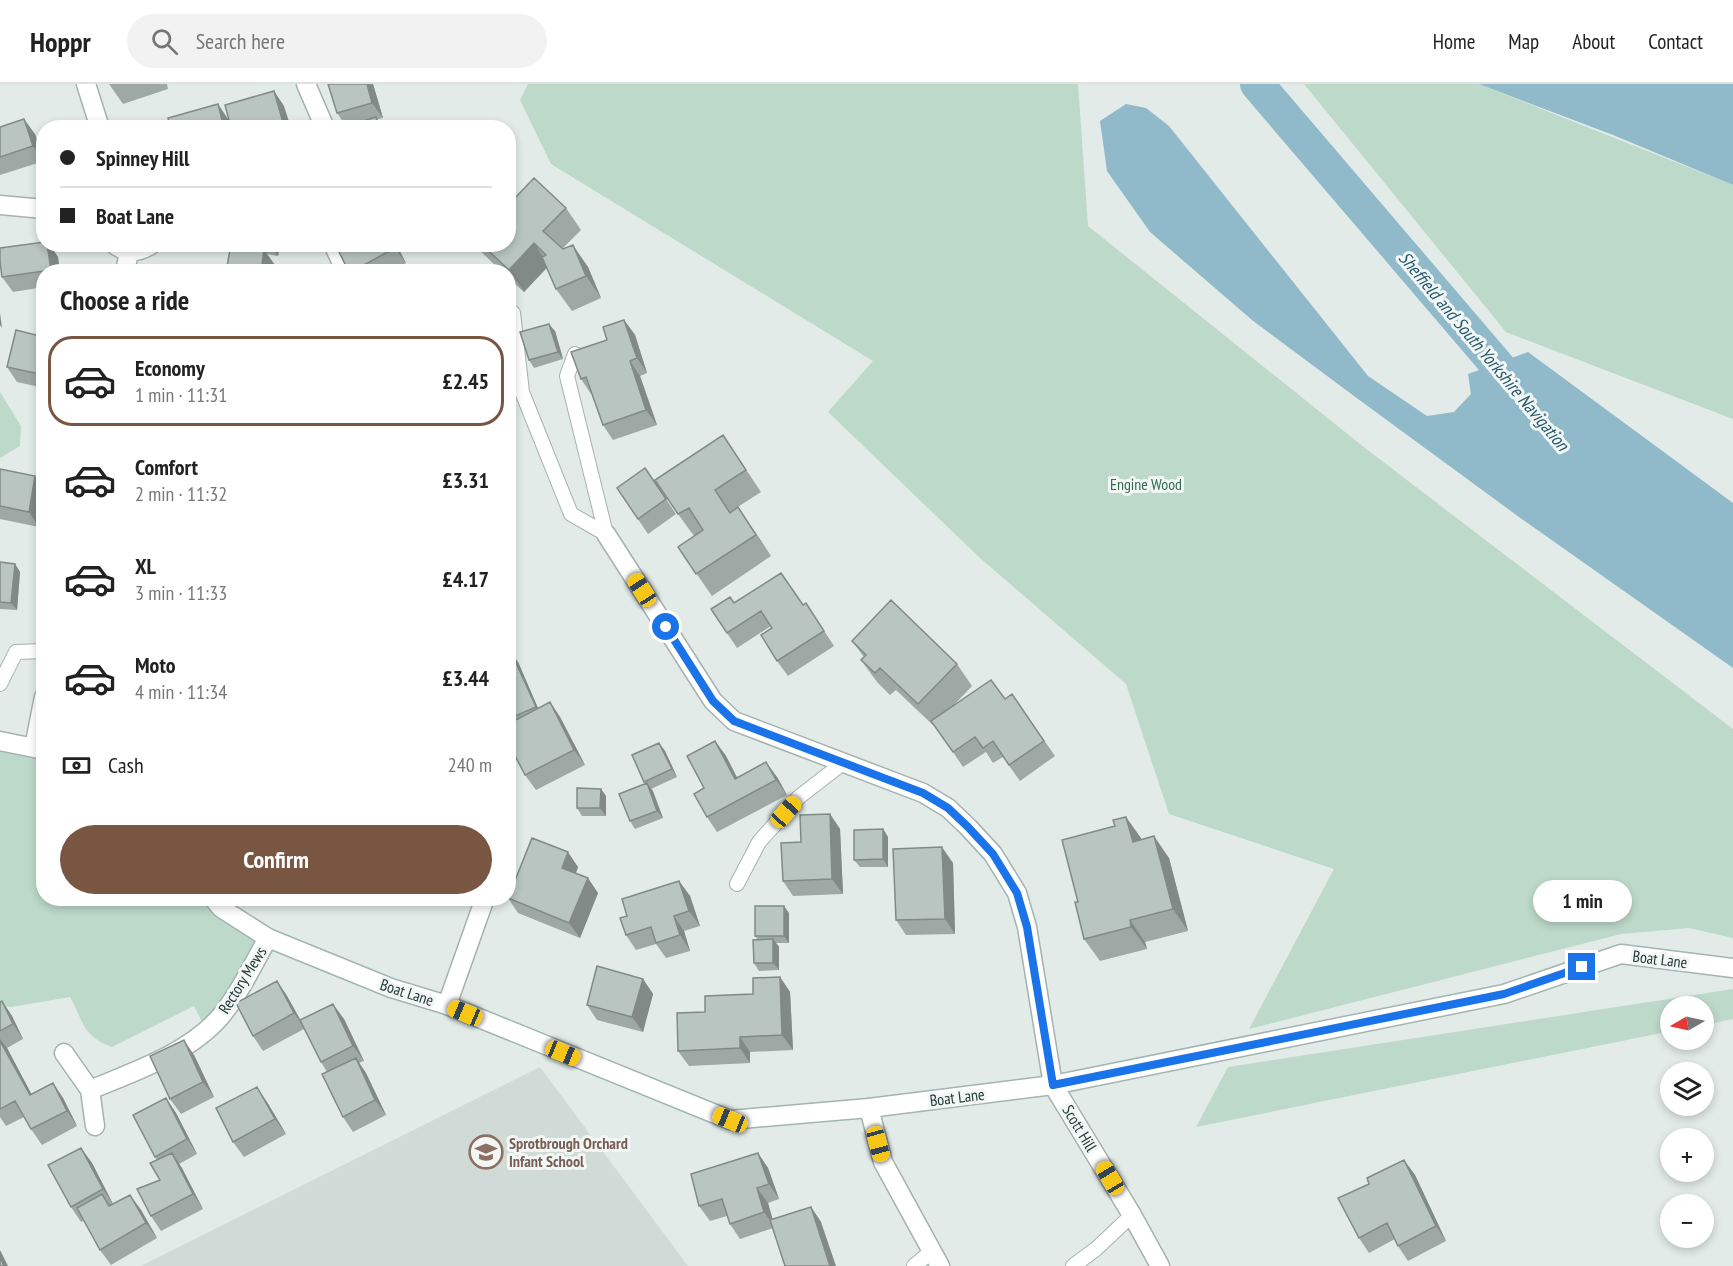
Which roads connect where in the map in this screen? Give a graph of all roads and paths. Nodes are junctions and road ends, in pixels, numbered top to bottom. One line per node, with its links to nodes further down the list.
1 (86, 84): 3 (street)
2 (306, 84): 4 (street)
3 (97, 120)
4 (322, 120)
5 (0, 205): 6 (street)
6 (36, 208)
7 (516, 339): 9 (lane)
8 (574, 354): 9 (lane)
9 (606, 534): 14 (street)
10 (36, 651): 11 (lane)
11 (0, 684)
12 (0, 741): 13 (street)
13 (36, 747)
14 (843, 763): 15 (lane); 22 (street)
15 (737, 884)
16 (219, 906): 18 (street, Boat Lane)
17 (482, 906): 20 (street)
18 (268, 938): 20 (street, Boat Lane); 23 (street, Rectory Mews)
19 (1733, 968): 22 (street, Boat Lane)
20 (447, 1005): 24 (street, Boat Lane)
21 (64, 1053): 23 (street)
22 (1053, 1085): 24 (street, Boat Lane); 26 (street, Scott Hill)
23 (90, 1090): 25 (street)
24 (869, 1108): 27 (street)
25 (95, 1126)
26 (1132, 1215): 29 (lane); 30 (street, Scott Hill)
27 (937, 1260): 28 (lane)
28 (914, 1266)
29 (1073, 1266)
30 (1160, 1266)

